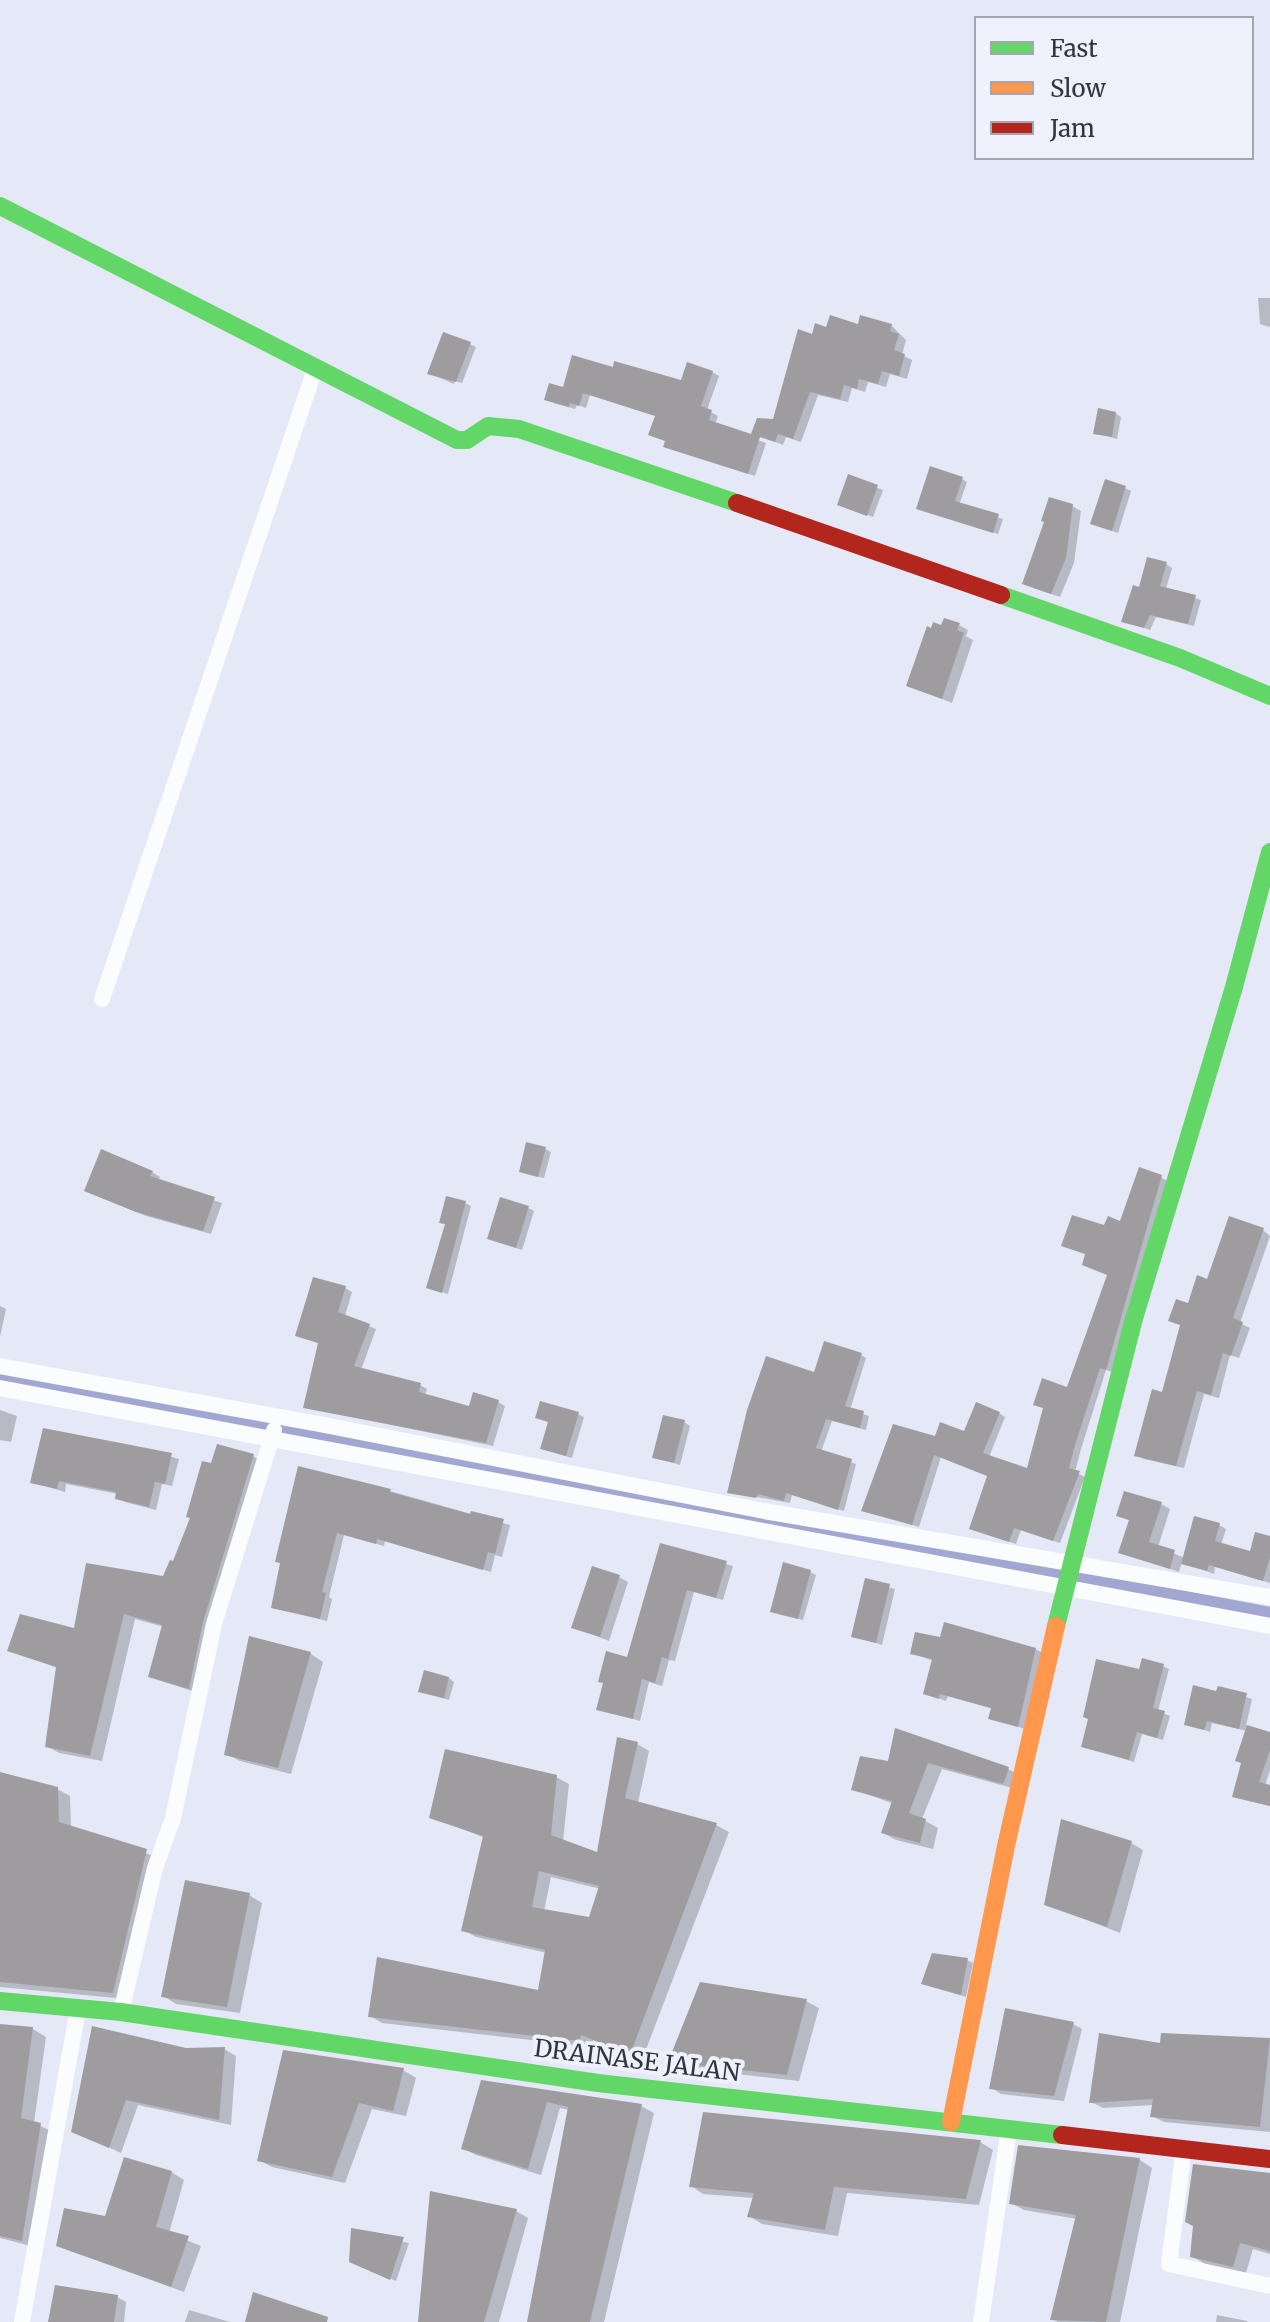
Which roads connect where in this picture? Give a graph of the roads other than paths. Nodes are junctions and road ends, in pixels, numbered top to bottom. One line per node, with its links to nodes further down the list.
1 (0, 206): 2 (street)
2 (315, 369): 3 (street); 5 (street)
3 (1270, 696)
4 (1270, 852): 9 (street)
5 (102, 999)
6 (0, 1366): 8 (street)
7 (0, 1388): 8 (street)
8 (274, 1427): 9 (street); 10 (street); 15 (street)
9 (1073, 1562): 10 (street); 11 (street)
10 (1067, 1587): 12 (street); 16 (street)
11 (1270, 1597)
12 (1270, 1626)
13 (0, 2001): 14 (street, DRAINASE JALAN)
14 (78, 2009): 15 (street, DRAINASE JALAN); 21 (street)
15 (121, 2012): 16 (street, DRAINASE JALAN)
16 (951, 2122): 17 (street, DRAINASE JALAN)
17 (1009, 2129): 18 (street, DRAINASE JALAN); 22 (street)
18 (1184, 2148): 19 (street, DRAINASE JALAN); 20 (street)
19 (1270, 2159)
20 (1270, 2286)
21 (22, 2322)
22 (981, 2322)

